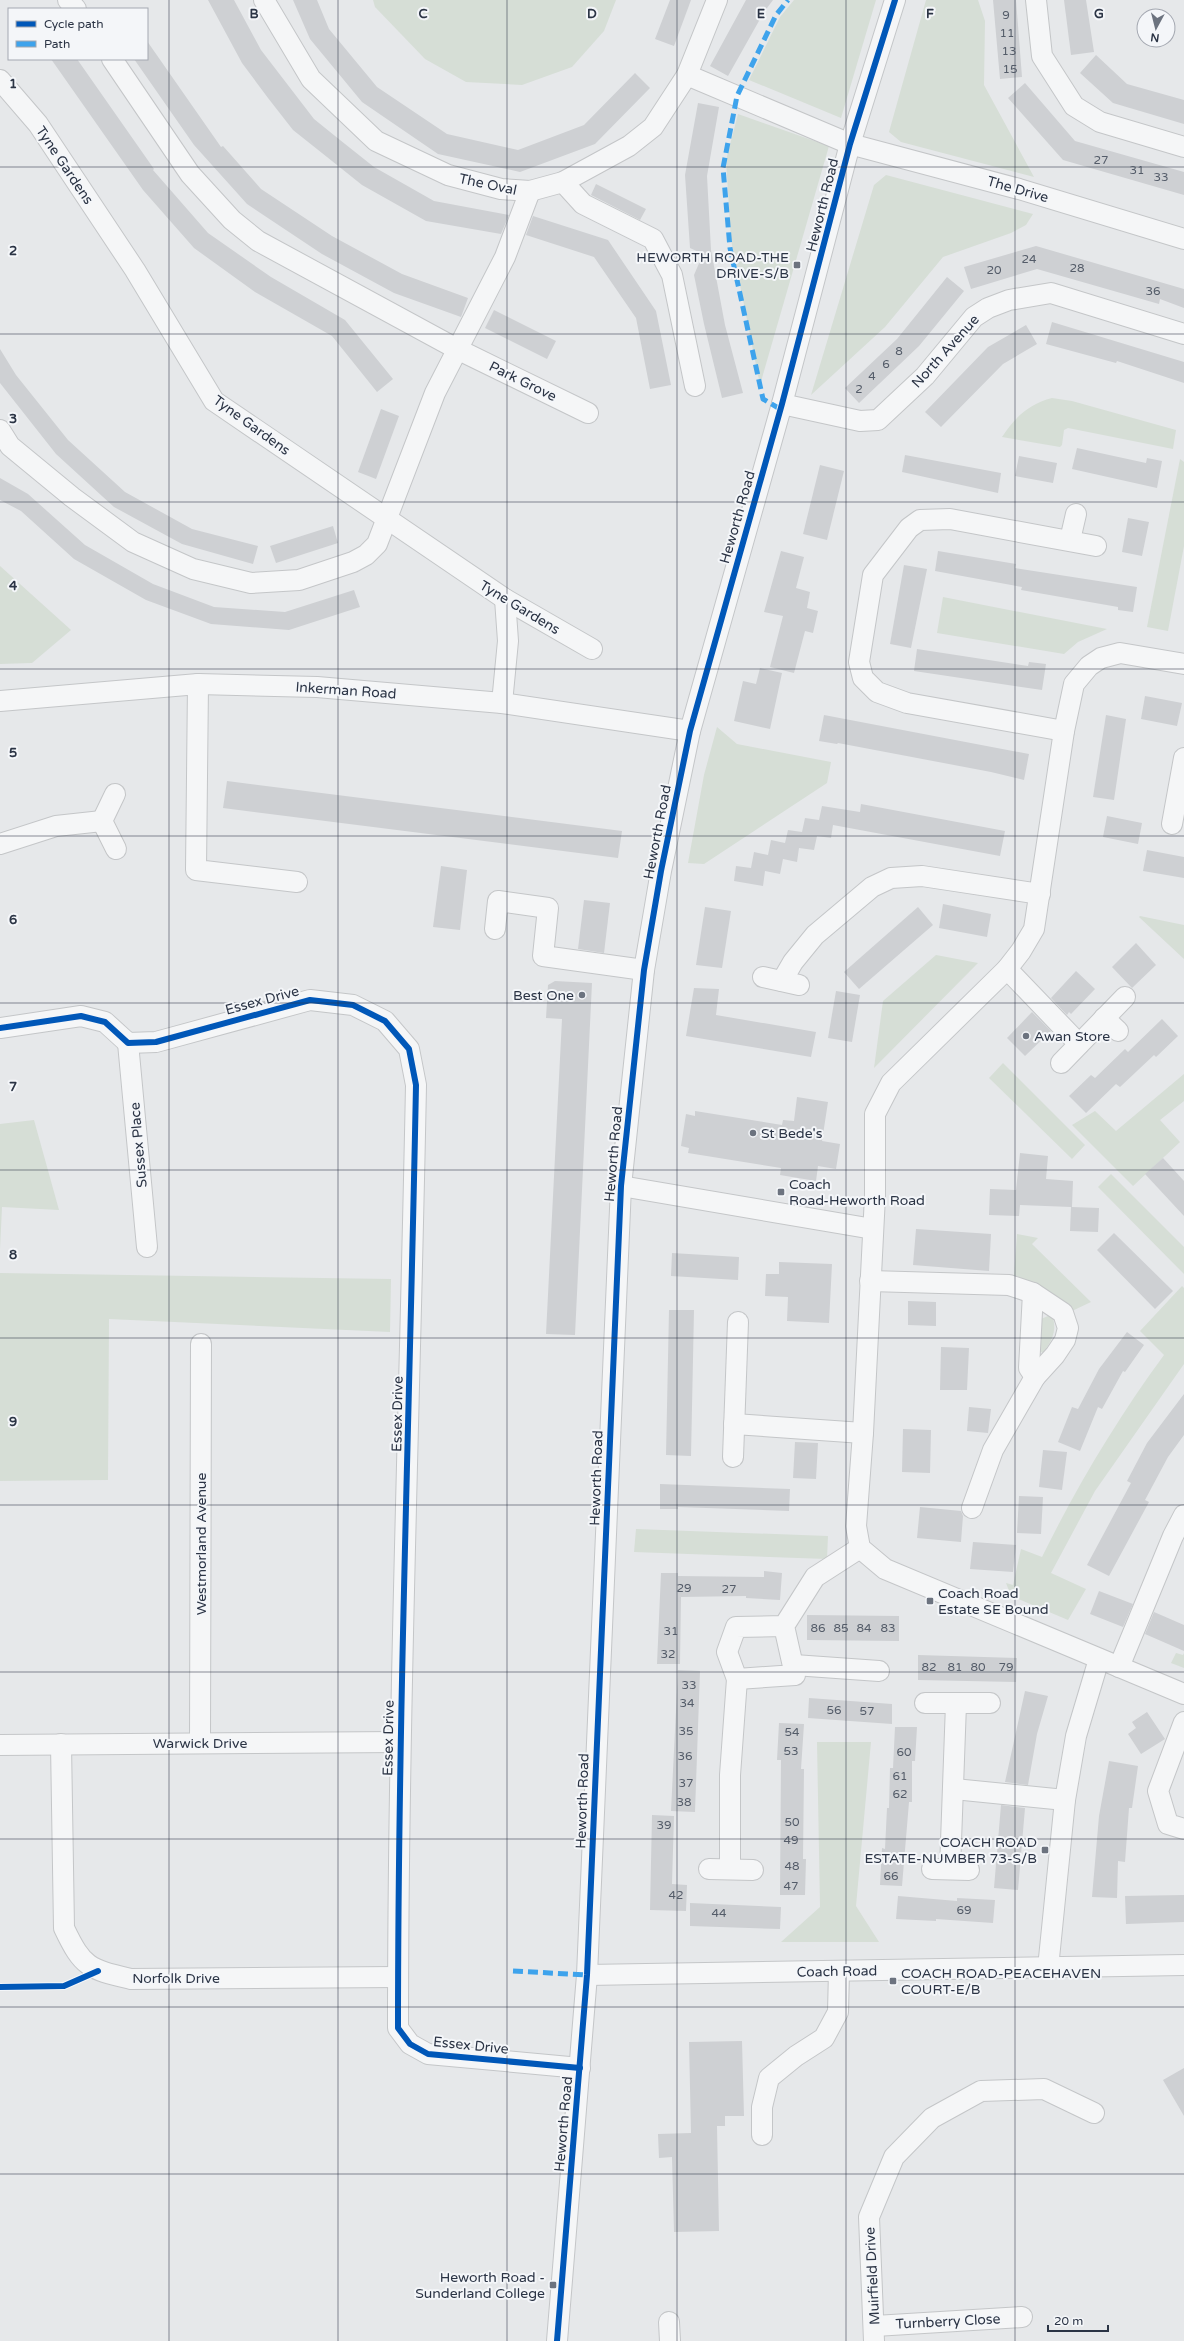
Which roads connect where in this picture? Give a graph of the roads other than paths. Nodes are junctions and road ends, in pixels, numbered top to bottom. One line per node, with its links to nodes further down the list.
1 (68, 0): 6 (street)
2 (264, 0): 13 (street, The Oval)
3 (717, 0): 8 (street, The Oval)
4 (895, 0): 10 (street, Heworth Road)
5 (1036, 0): 11 (street)
6 (75, 8)
7 (113, 60): 16 (street, Park Grove)
8 (687, 75): 10 (street, The Drive); 12 (street, The Oval)
9 (0, 80): 22 (street, Tyne Gardens)
10 (850, 144): 14 (street, The Drive); 18 (street, Heworth Road)
11 (1184, 147)
12 (562, 182): 13 (street, The Oval); 17 (street)
13 (530, 191): 16 (street)
14 (1184, 239)
15 (1184, 334): 18 (street, North Avenue)
16 (457, 349): 19 (street, Park Grove); 22 (street)
17 (696, 386)
18 (782, 404): 31 (street, Heworth Road)
19 (588, 413)
20 (3, 440): 22 (street)
21 (1076, 514): 23 (street)
22 (387, 520): 25 (street, Tyne Gardens)
23 (1070, 540): 24 (street); 32 (street)
24 (1096, 546)
25 (505, 600): 26 (street, Tyne Gardens); 30 (street)
26 (592, 649)
27 (1184, 664): 32 (street)
28 (198, 684): 29 (street, Inkerman Road); 30 (street, Inkerman Road); 40 (street)
29 (0, 701)
30 (502, 703): 31 (street, Inkerman Road)
31 (690, 731): 44 (street, Heworth Road)
32 (1064, 731): 41 (street)
33 (1184, 758): 35 (street)
34 (115, 794): 36 (street)
35 (1180, 800): 37 (street)
36 (102, 821): 38 (street); 39 (street)
37 (1172, 824)
38 (0, 844)
39 (116, 849)
40 (297, 882)
41 (1040, 894): 43 (street); 45 (street)
42 (495, 929): 44 (street)
43 (1007, 969): 49 (street); 52 (street)
44 (644, 970): 51 (street, Heworth Road)
45 (763, 977)
46 (1125, 997): 49 (street)
47 (0, 1028): 48 (street)
48 (128, 1043): 53 (street, Sussex Place); 76 (street, Essex Drive)
49 (1079, 1044): 50 (street)
50 (1061, 1062)
51 (621, 1186): 52 (street); 90 (street, Heworth Road)
52 (873, 1230): 54 (street)
53 (147, 1246)
54 (870, 1281): 55 (street); 60 (street)
55 (1033, 1293): 58 (street); 58 (street)
56 (738, 1322): 59 (street)
57 (201, 1344): 77 (street, Westmorland Avenue)
58 (1035, 1377): 62 (street)
59 (734, 1424): 60 (street); 61 (street)
60 (863, 1433): 64 (street)
61 (732, 1457)
62 (972, 1508)
63 (1184, 1515): 68 (street)
64 (860, 1548): 65 (street); 66 (street)
65 (784, 1626): 67 (street); 70 (street)
66 (1099, 1659): 68 (street); 81 (street)
67 (794, 1665): 69 (street); 70 (street)
68 (1119, 1667): 71 (street)
69 (879, 1671)
70 (737, 1679): 84 (street)
71 (1184, 1694)
72 (926, 1703): 74 (street)
73 (990, 1703): 74 (street)
74 (956, 1704): 80 (street)
75 (1184, 1722): 82 (street)
76 (400, 1742): 77 (street, Warwick Drive); 91 (street, Essex Drive)
77 (200, 1743): 78 (street, Warwick Drive)
78 (61, 1744): 79 (street, Warwick Drive); 91 (street, Norfolk Drive)
79 (0, 1745)
80 (954, 1789): 81 (street); 86 (street)
81 (1065, 1800): 88 (street)
82 (1184, 1829)
83 (709, 1869): 84 (street)
84 (730, 1869): 85 (street)
85 (753, 1870)
86 (970, 1870)
87 (1184, 1965): 88 (street, Coach Road)
88 (1048, 1968): 89 (street, Coach Road)
89 (839, 1971): 90 (street, Coach Road); 94 (street)
90 (587, 1976): 92 (street, Heworth Road)
91 (398, 1977): 92 (street, Essex Drive)
92 (580, 2068): 97 (street, Heworth Road)
93 (1094, 2112): 96 (street, Muirfield Drive)
94 (762, 2135)
95 (1022, 2317): 96 (street, Turnberry Close)
96 (874, 2333)
97 (557, 2341)

